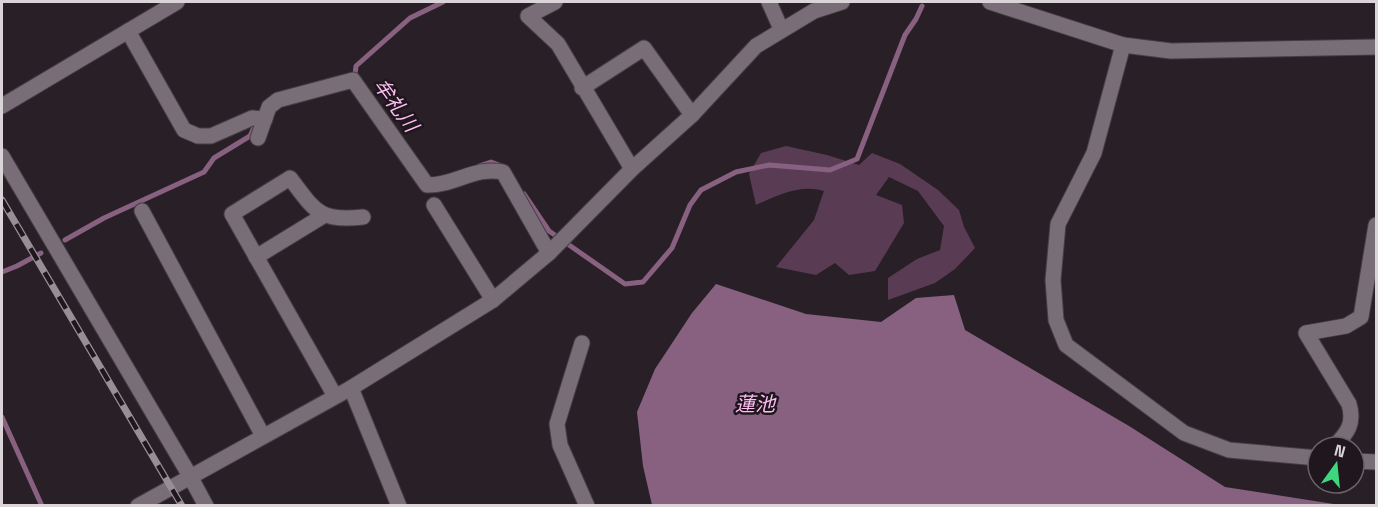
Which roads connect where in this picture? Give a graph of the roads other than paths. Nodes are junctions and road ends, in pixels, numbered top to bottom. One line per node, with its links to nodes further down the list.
1 (177, 2): 7 (street)
2 (555, 2): 10 (street)
3 (769, 2): 6 (street)
4 (842, 2): 6 (street)
5 (990, 2): 8 (street)
6 (781, 29): 12 (street)
7 (128, 31): 11 (street); 13 (street)
8 (1123, 45): 9 (street); 30 (street)
9 (1377, 47)
10 (582, 88): 12 (street); 16 (street)
11 (2, 106)
12 (692, 115): 16 (street)
13 (265, 119): 14 (street); 22 (street)
14 (258, 138)
15 (2, 156): 31 (street)
16 (632, 168): 22 (street)
17 (434, 205): 24 (street)
18 (142, 212): 29 (street)
19 (323, 216): 20 (street); 23 (street); 23 (street)
20 (363, 217)
21 (1377, 225): 28 (street)
22 (549, 253): 24 (street)
23 (256, 257): 27 (street)
24 (493, 300): 26 (street)
25 (582, 343): 35 (street)
26 (351, 388): 27 (street); 34 (street)
27 (335, 396): 29 (street)
28 (1345, 435)
29 (263, 436): 31 (street)
30 (1306, 457)
31 (190, 476): 32 (street); 33 (street)
32 (138, 506)
33 (206, 506)
34 (399, 506)
35 (587, 506)

